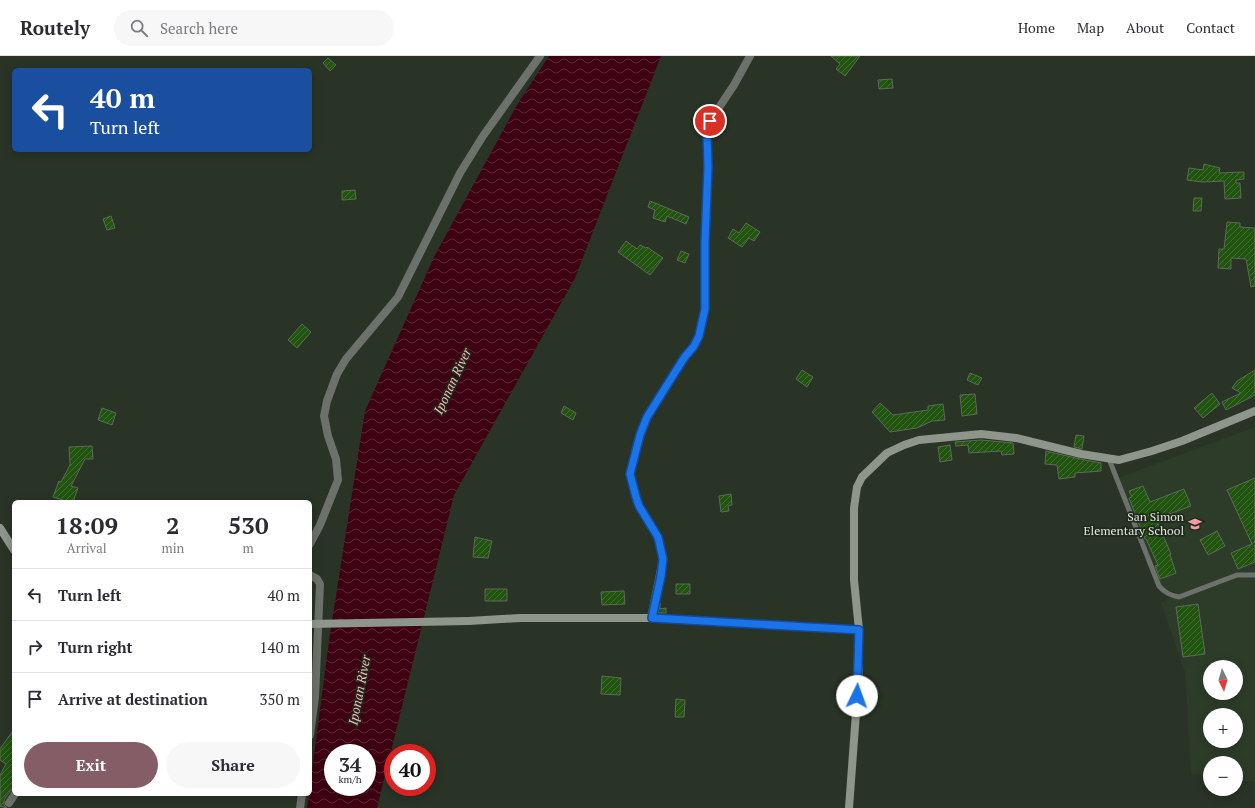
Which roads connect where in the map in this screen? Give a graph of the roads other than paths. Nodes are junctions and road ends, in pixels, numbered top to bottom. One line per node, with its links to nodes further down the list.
1 (540, 56): 6 (street)
2 (750, 56): 10 (street)
3 (1255, 411): 4 (street)
4 (1109, 459): 8 (lane); 12 (street)
5 (0, 528): 7 (street)
6 (312, 540)
7 (12, 547)
8 (1255, 575)
9 (312, 576): 13 (street)
10 (652, 618): 11 (street, bridge); 12 (street)
11 (312, 624)
12 (859, 630): 18 (street)
13 (312, 720)
14 (13, 796): 16 (street)
15 (302, 796): 17 (street)
16 (9, 803)
17 (300, 808)
18 (849, 808)

